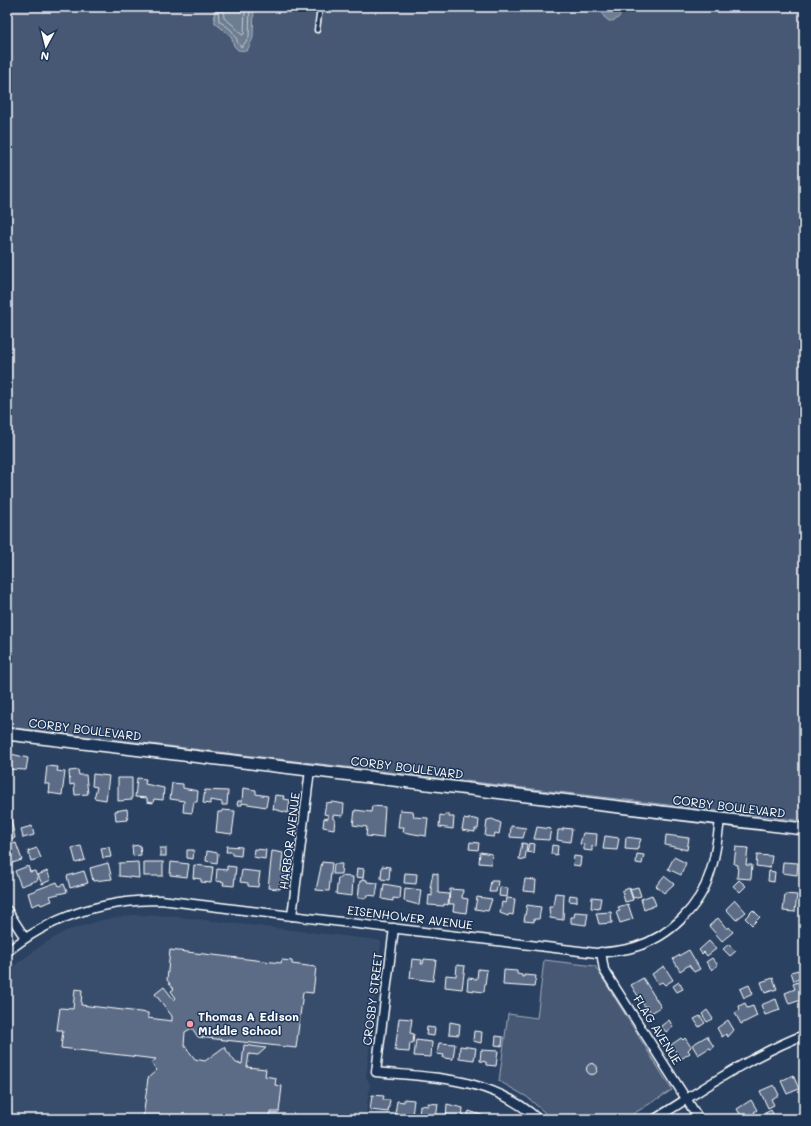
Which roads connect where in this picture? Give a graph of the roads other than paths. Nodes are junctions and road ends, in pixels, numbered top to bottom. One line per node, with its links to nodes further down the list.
1 (320, 7): 2 (lane)
2 (317, 30)
3 (7, 734): 4 (street, CORBY BOULEVARD)
4 (310, 770): 5 (street, CORBY BOULEVARD); 8 (street, HARBOR AVENUE)
5 (720, 819): 6 (street, CORBY BOULEVARD); 12 (street, EISENHOWER AVENUE)
6 (804, 829)
7 (7, 910): 10 (street)
8 (292, 916): 9 (street, EISENHOWER AVENUE); 10 (street, EISENHOWER AVENUE)
9 (394, 928): 12 (street, EISENHOWER AVENUE); 15 (street, CROSBY STREET)
10 (25, 938): 11 (street, EISENHOWER AVENUE)
11 (7, 952)
12 (601, 952): 14 (street, FLAG AVENUE)
13 (804, 1034): 14 (street)
14 (686, 1099): 16 (street); 17 (street, FLAG AVENUE)
15 (538, 1119)
16 (654, 1119)
17 (699, 1119)

